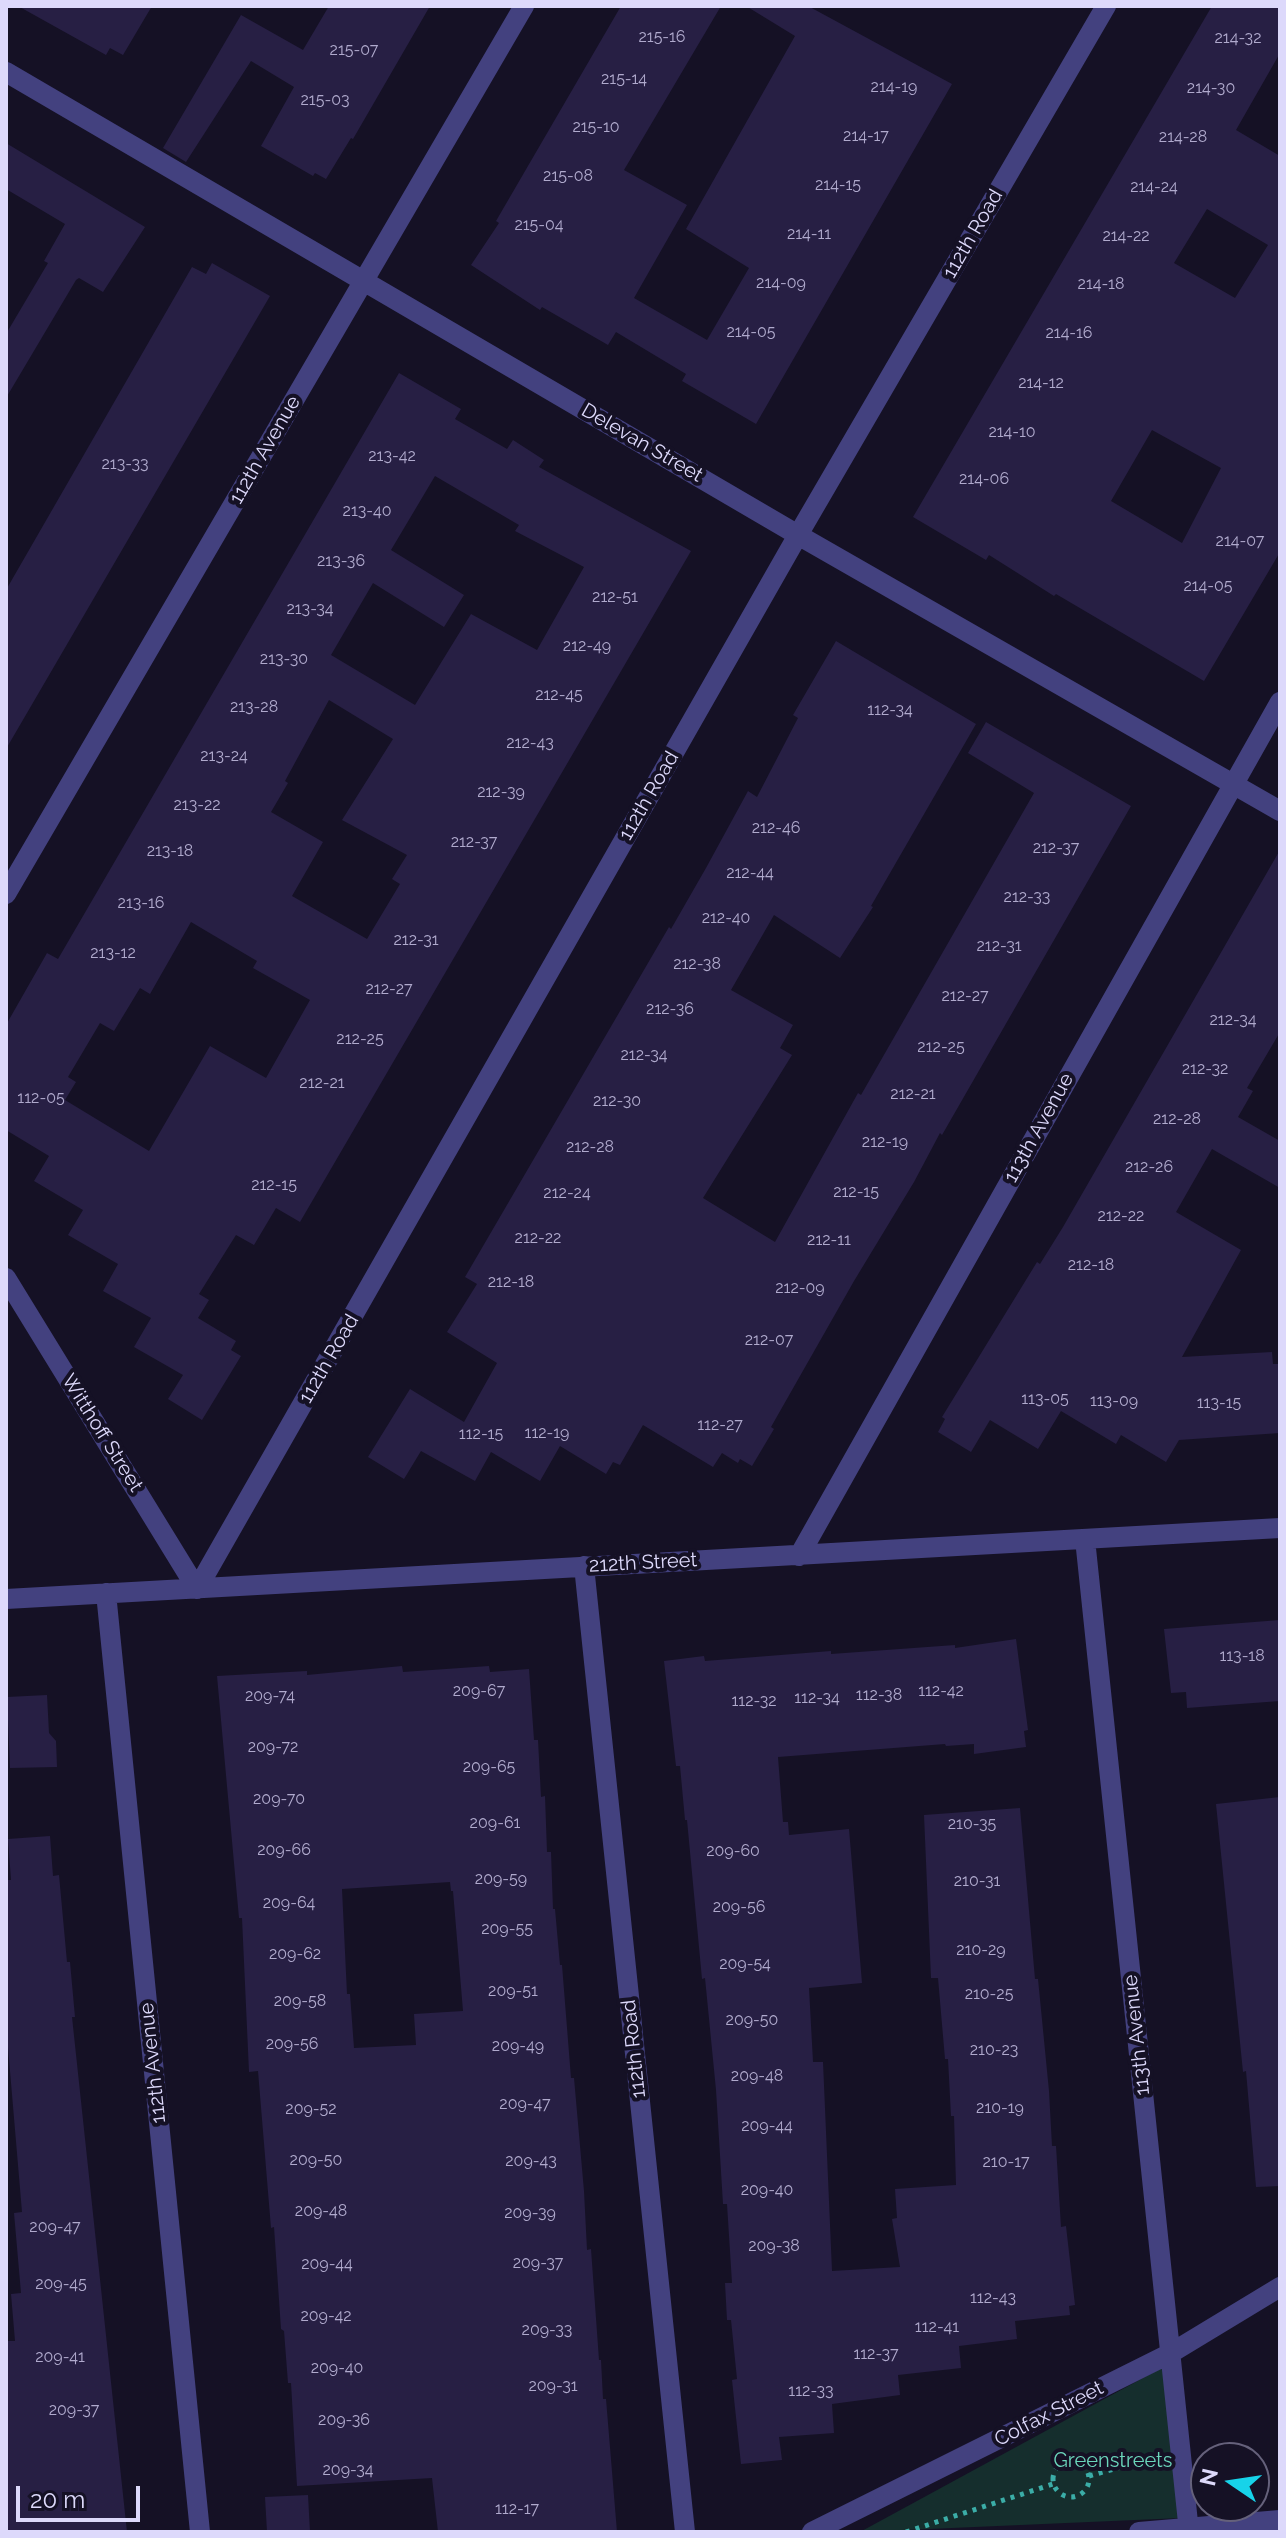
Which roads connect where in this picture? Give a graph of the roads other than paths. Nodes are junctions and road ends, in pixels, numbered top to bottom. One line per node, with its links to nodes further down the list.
1 (524, 6): 4 (street, 112th Avenue)
2 (1106, 6): 5 (street, 112th Road)
3 (6, 72): 4 (street, Delevan Street)
4 (364, 281): 5 (street, Delevan Street); 9 (street, 112th Avenue)
5 (798, 535): 7 (street, Delevan Street); 15 (street, 112th Road)
6 (1280, 702): 7 (street, 113th Avenue)
7 (1232, 784): 8 (street, Delevan Street); 13 (street, 113th Avenue)
8 (1280, 811)
9 (6, 894)
10 (6, 1278): 15 (street, Witthoff Street)
11 (1280, 1528): 12 (street, 212th Street)
12 (1085, 1539): 13 (street, 212th Street); 19 (street, 113th Avenue)
13 (799, 1556): 14 (street, 212th Street)
14 (584, 1566): 15 (street, 212th Street); 23 (street, 112th Road)
15 (197, 1589): 16 (street, 212th Street)
16 (106, 1593): 17 (street, 212th Street); 22 (street, 112th Avenue)
17 (6, 1599)
18 (1280, 2287): 19 (street, Colfax Street)
19 (1171, 2353): 21 (street, 113th Avenue); 24 (street, Colfax Street)
20 (1280, 2520): 21 (street)
21 (1188, 2531): 25 (street)
22 (200, 2532)
23 (685, 2532)
24 (812, 2532)
25 (1139, 2532)

